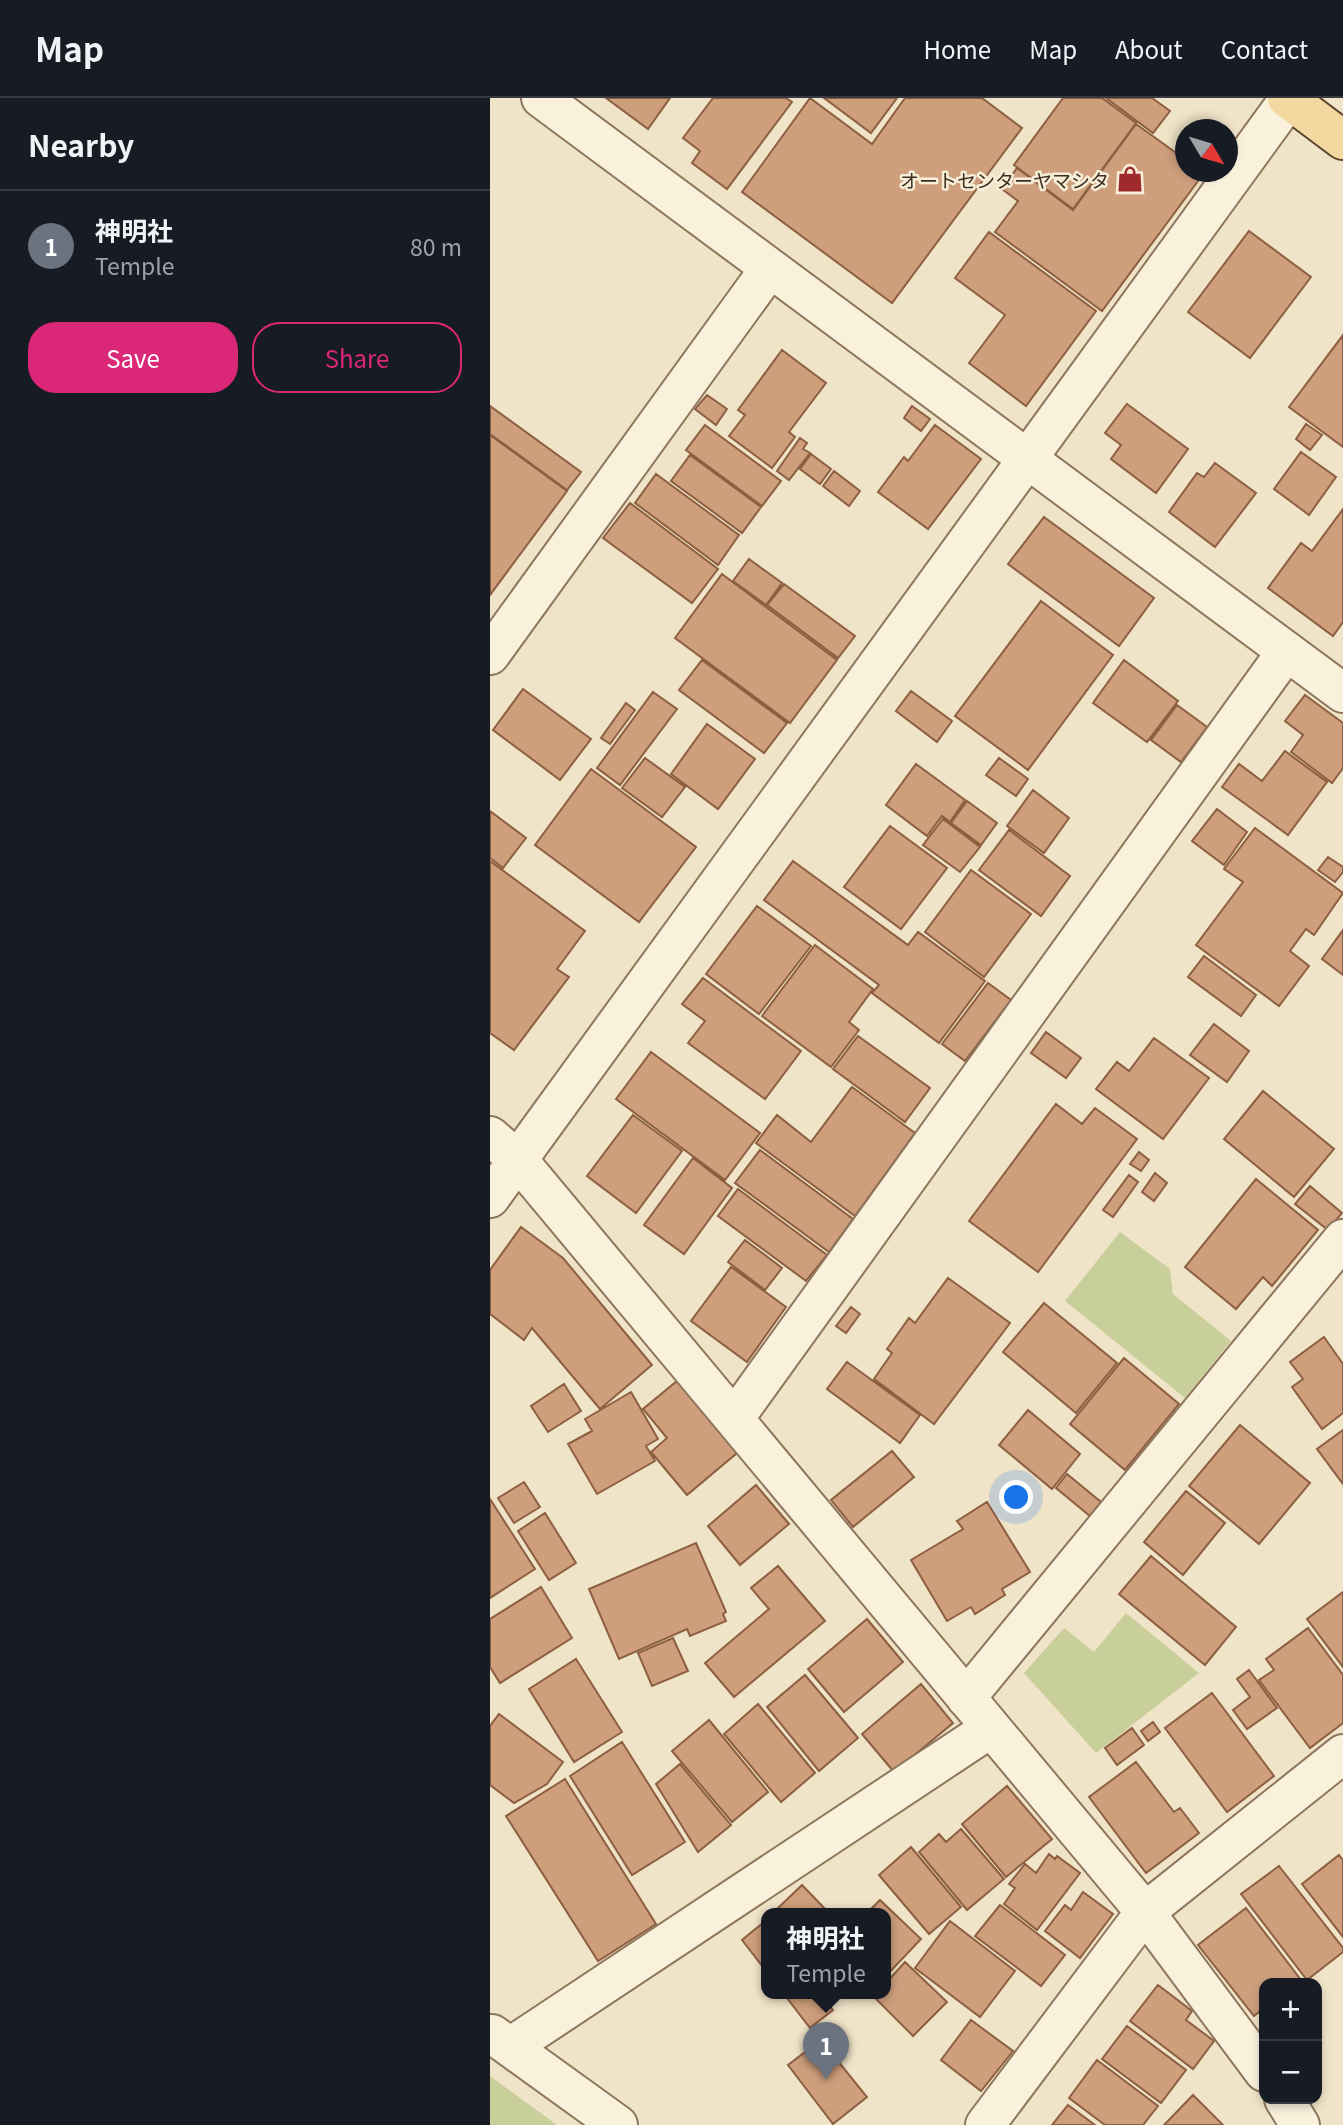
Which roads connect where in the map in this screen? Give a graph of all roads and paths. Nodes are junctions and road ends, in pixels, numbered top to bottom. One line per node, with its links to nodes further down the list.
1 (541, 98): 4 (street)
2 (1288, 99): 3 (main road); 5 (street)
3 (1343, 140)
4 (770, 268): 5 (street); 7 (street)
5 (1026, 458): 6 (street); 10 (street)
6 (1286, 652): 8 (street); 13 (street)
7 (490, 654)
8 (1343, 693)
9 (490, 1136): 10 (street)
10 (518, 1160): 11 (street); 13 (street)
11 (490, 1198)
12 (1343, 1239): 14 (street)
13 (734, 1419): 14 (street)
14 (966, 1699): 15 (street)
15 (991, 1728): 17 (street); 18 (street)
16 (1343, 1754): 17 (street)
17 (1145, 1912): 19 (street); 22 (street)
18 (500, 2040): 21 (street)
19 (1259, 2065)
20 (1287, 2104): 23 (street)
21 (618, 2125)
22 (985, 2125)
23 (1300, 2125)

